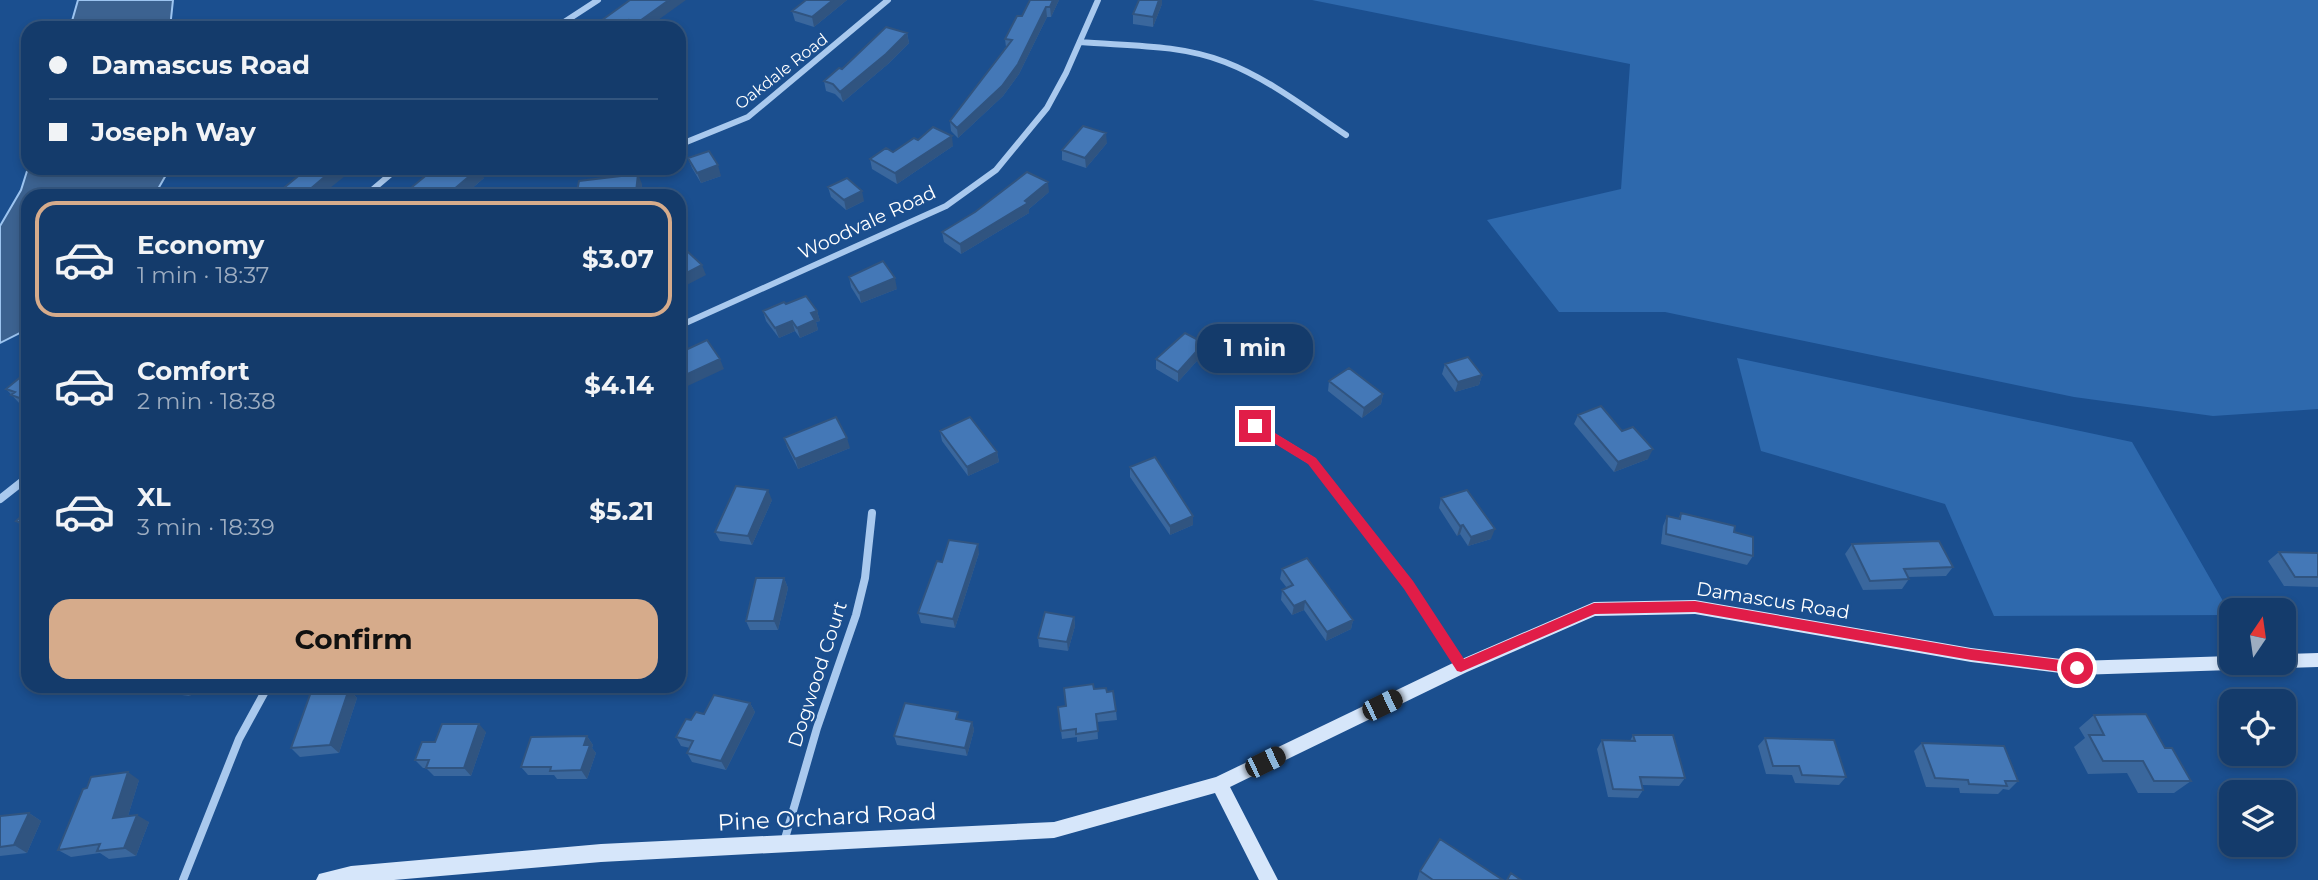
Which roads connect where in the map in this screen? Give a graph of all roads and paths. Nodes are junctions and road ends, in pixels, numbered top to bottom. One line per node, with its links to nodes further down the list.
1 (598, 0): 4 (street)
2 (888, 0): 7 (street, Oakdale Road)
3 (1098, 0): 5 (street, Woodvale Road)
4 (566, 21)
5 (1080, 42): 6 (street); 10 (street, Woodvale Road)
6 (1346, 135)
7 (686, 142)
8 (390, 175): 9 (street)
9 (373, 189)
10 (686, 323)
11 (1255, 426): 18 (street)
12 (21, 482): 13 (street)
13 (0, 499)
14 (872, 513): 21 (street, Dogwood Court)
15 (2318, 660): 16 (street)
16 (2296, 661)
17 (2219, 663): 18 (street, Damascus Road)
18 (1461, 667): 20 (street, Damascus Road)
19 (264, 693): 22 (street)
20 (1219, 784): 21 (street, Pine Orchard Road); 24 (street)
21 (784, 844): 23 (street, Pine Orchard Road)
22 (183, 880)
23 (326, 880)
24 (1269, 880)

